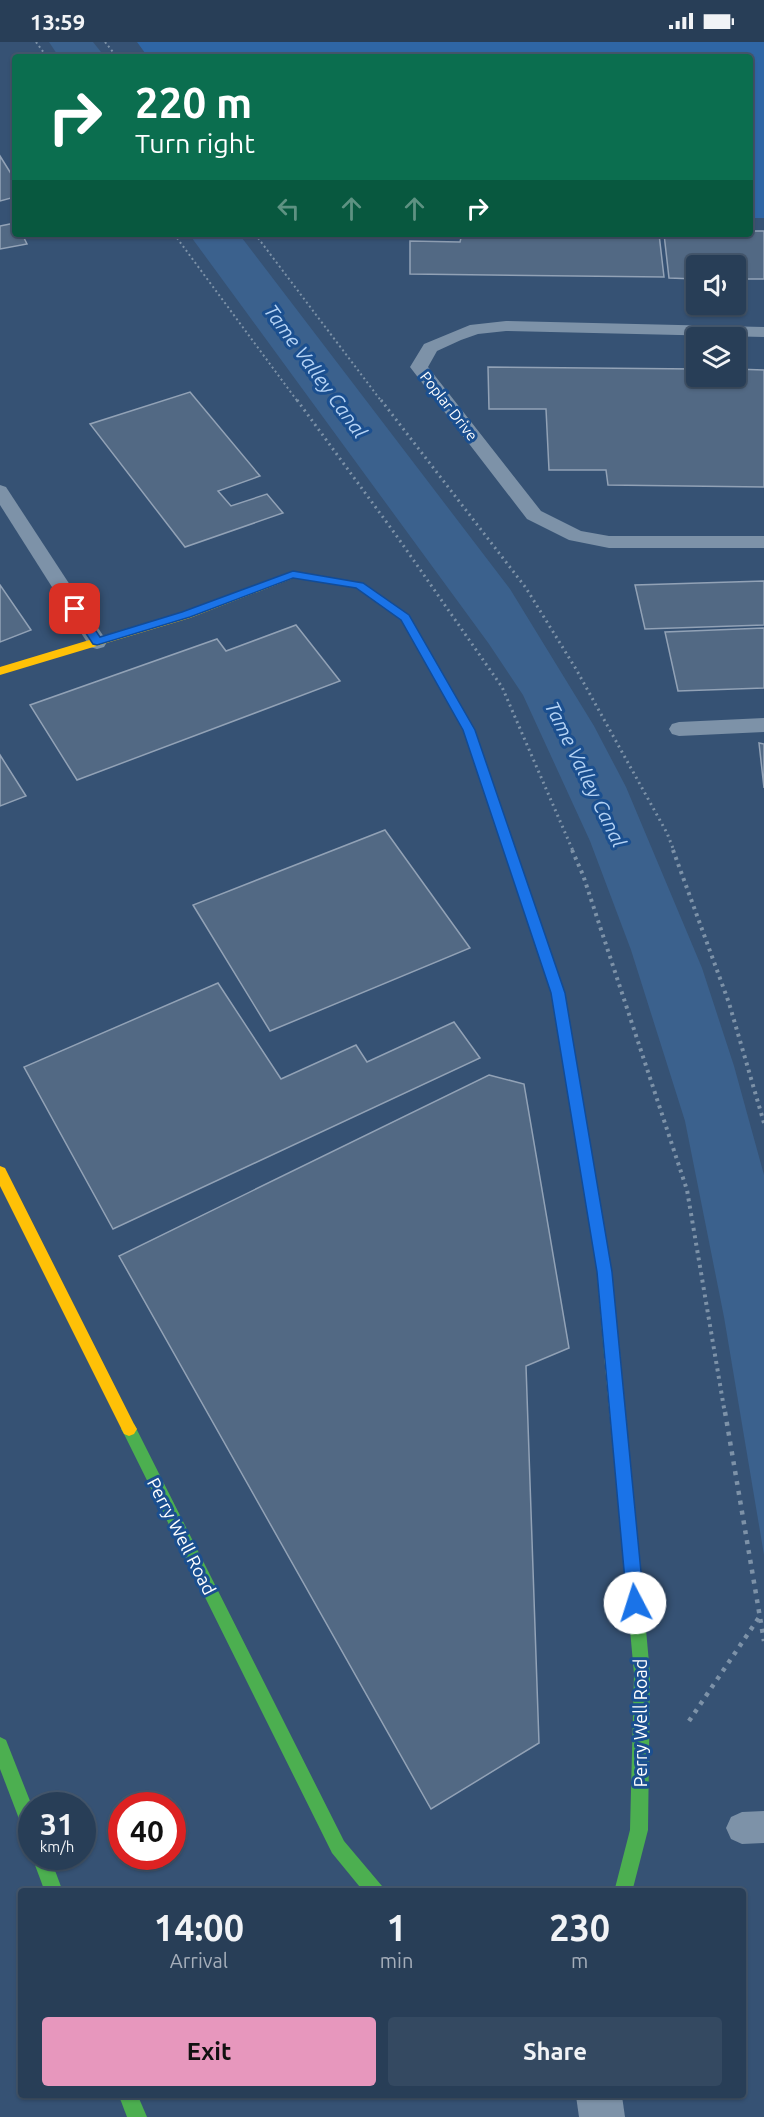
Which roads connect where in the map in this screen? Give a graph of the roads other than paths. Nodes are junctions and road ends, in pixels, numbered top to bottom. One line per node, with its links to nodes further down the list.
1 (764, 332): 3 (lane, Poplar Drive)
2 (0, 491): 4 (lane)
3 (764, 542)
4 (97, 642): 5 (main road, Perry Well Road); 14 (main road, Perry Well Road)
5 (0, 671)
6 (764, 725): 7 (lane)
7 (679, 729)
8 (0, 1172): 13 (main road, Perry Well Road)
9 (0, 1746): 10 (main road)
10 (18, 1794)
11 (46, 1870): 12 (main road)
12 (53, 1888)
13 (373, 1888)
14 (624, 1888)
15 (130, 2098): 17 (main road)
16 (599, 2098): 18 (street)
17 (137, 2117)
18 (602, 2117)

